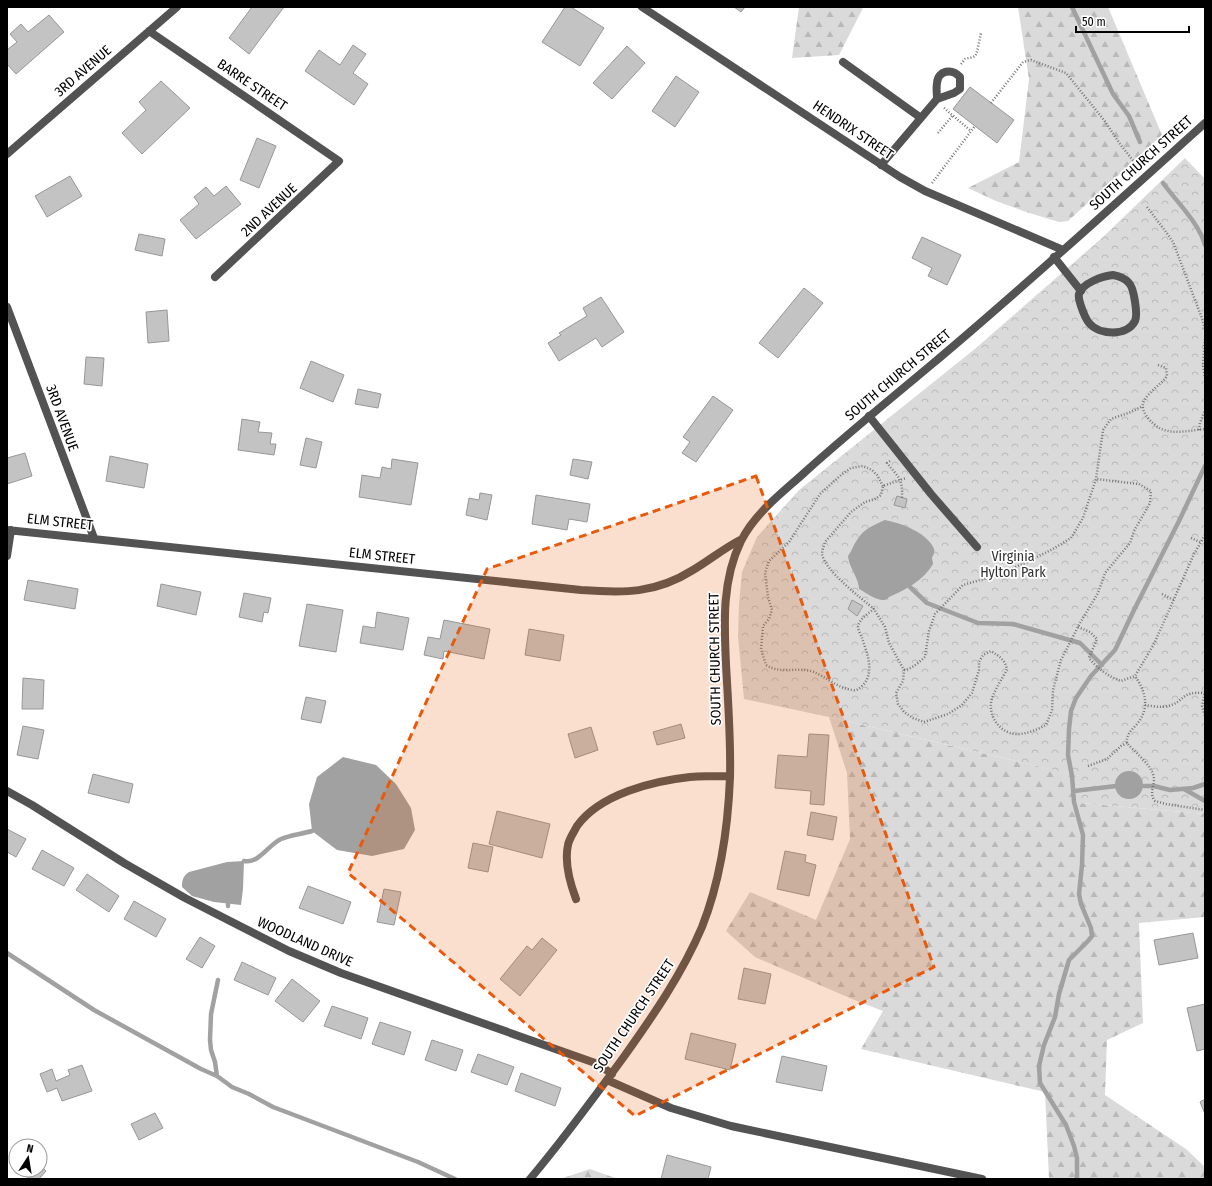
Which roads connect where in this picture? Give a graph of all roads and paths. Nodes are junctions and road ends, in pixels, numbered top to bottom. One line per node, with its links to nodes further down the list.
1 (177, 7): 3 (street, 3RD AVENUE)
2 (642, 7): 18 (street, HENDRIX STREET)
3 (149, 31): 16 (street, 3RD AVENUE); 17 (street, BARRE STREET)
4 (981, 33): 6 (path)
5 (843, 62): 11 (street)
6 (960, 69)
7 (937, 99): 11 (street)
8 (991, 103): 19 (path)
9 (942, 107): 10 (path)
10 (953, 115): 14 (path); 15 (path)
11 (921, 118): 18 (street)
12 (1205, 123): 22 (street, SOUTH CHURCH STREET)
13 (975, 126): 14 (path)
14 (971, 131): 20 (path)
15 (938, 133)
16 (7, 154)
17 (340, 161): 24 (street, 2ND AVENUE)
18 (881, 165): 20 (street, HENDRIX STREET)
19 (1138, 167)
20 (925, 191): 22 (street, HENDRIX STREET)
21 (1147, 207): 27 (path)
22 (1063, 250): 23 (street, SOUTH CHURCH STREET)
23 (1054, 257): 25 (street); 33 (street, SOUTH CHURCH STREET)
24 (215, 277)
25 (1081, 291): 25 (street)
26 (7, 306): 44 (street, 3RD AVENUE)
27 (1205, 330)
28 (1205, 339): 30 (path)
29 (1158, 365): 31 (path)
30 (1205, 378)
31 (1142, 406): 35 (path); 38 (path)
32 (1205, 410): 35 (path)
33 (870, 416): 36 (street); 46 (street, SOUTH CHURCH STREET)
34 (1205, 429): 35 (path)
35 (1199, 430)
36 (900, 455): 37 (street); 39 (path)
37 (915, 474): 39 (path); 48 (street)
38 (1096, 479): 53 (path); 54 (path)
39 (901, 480): 40 (path); 41 (path)
40 (883, 486): 52 (path); 52 (path)
41 (902, 498)
42 (9, 530): 44 (street, ELM STREET); 49 (street)
43 (1205, 535): 47 (path)
44 (94, 538): 46 (street, ELM STREET)
45 (1191, 538): 47 (path)
46 (742, 539): 61 (street, SOUTH CHURCH STREET)
47 (1200, 542): 51 (path)
48 (978, 547)
49 (7, 556)
50 (1162, 594): 51 (path)
51 (1174, 600): 55 (path)
52 (874, 609): 54 (path)
53 (1078, 627): 54 (path); 55 (path)
54 (904, 670)
55 (1135, 676): 57 (path)
56 (1204, 692): 57 (path); 58 (path)
57 (1145, 705): 59 (path)
58 (1205, 716)
59 (1127, 743): 60 (path); 63 (path)
60 (1088, 766)
61 (730, 776): 64 (street); 65 (street, SOUTH CHURCH STREET)
62 (7, 791): 65 (street, WOODLAND DRIVE)
63 (1205, 810)
64 (576, 899)
65 (609, 1077): 66 (street, SOUTH CHURCH STREET); 67 (street, WOODLAND DRIVE)
66 (530, 1179)
67 (982, 1179)

